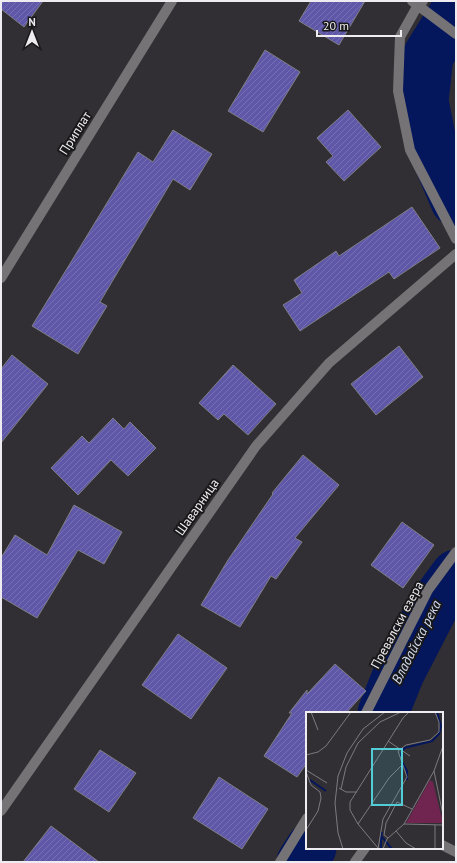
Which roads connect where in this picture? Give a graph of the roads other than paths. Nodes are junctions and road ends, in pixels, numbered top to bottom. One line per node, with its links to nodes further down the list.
1 (172, 1): 6 (street, Приплат)
2 (418, 2): 3 (street); 4 (street)
3 (456, 34)
4 (456, 239)
5 (456, 254): 9 (street, Шаварница)
6 (1, 278)
7 (456, 552): 8 (street, Превалски езера)
8 (367, 712)
9 (1, 811)
10 (306, 820): 14 (street)
11 (443, 846): 13 (street)
12 (364, 849): 15 (street)
13 (456, 852)
14 (280, 862)
15 (355, 862)

